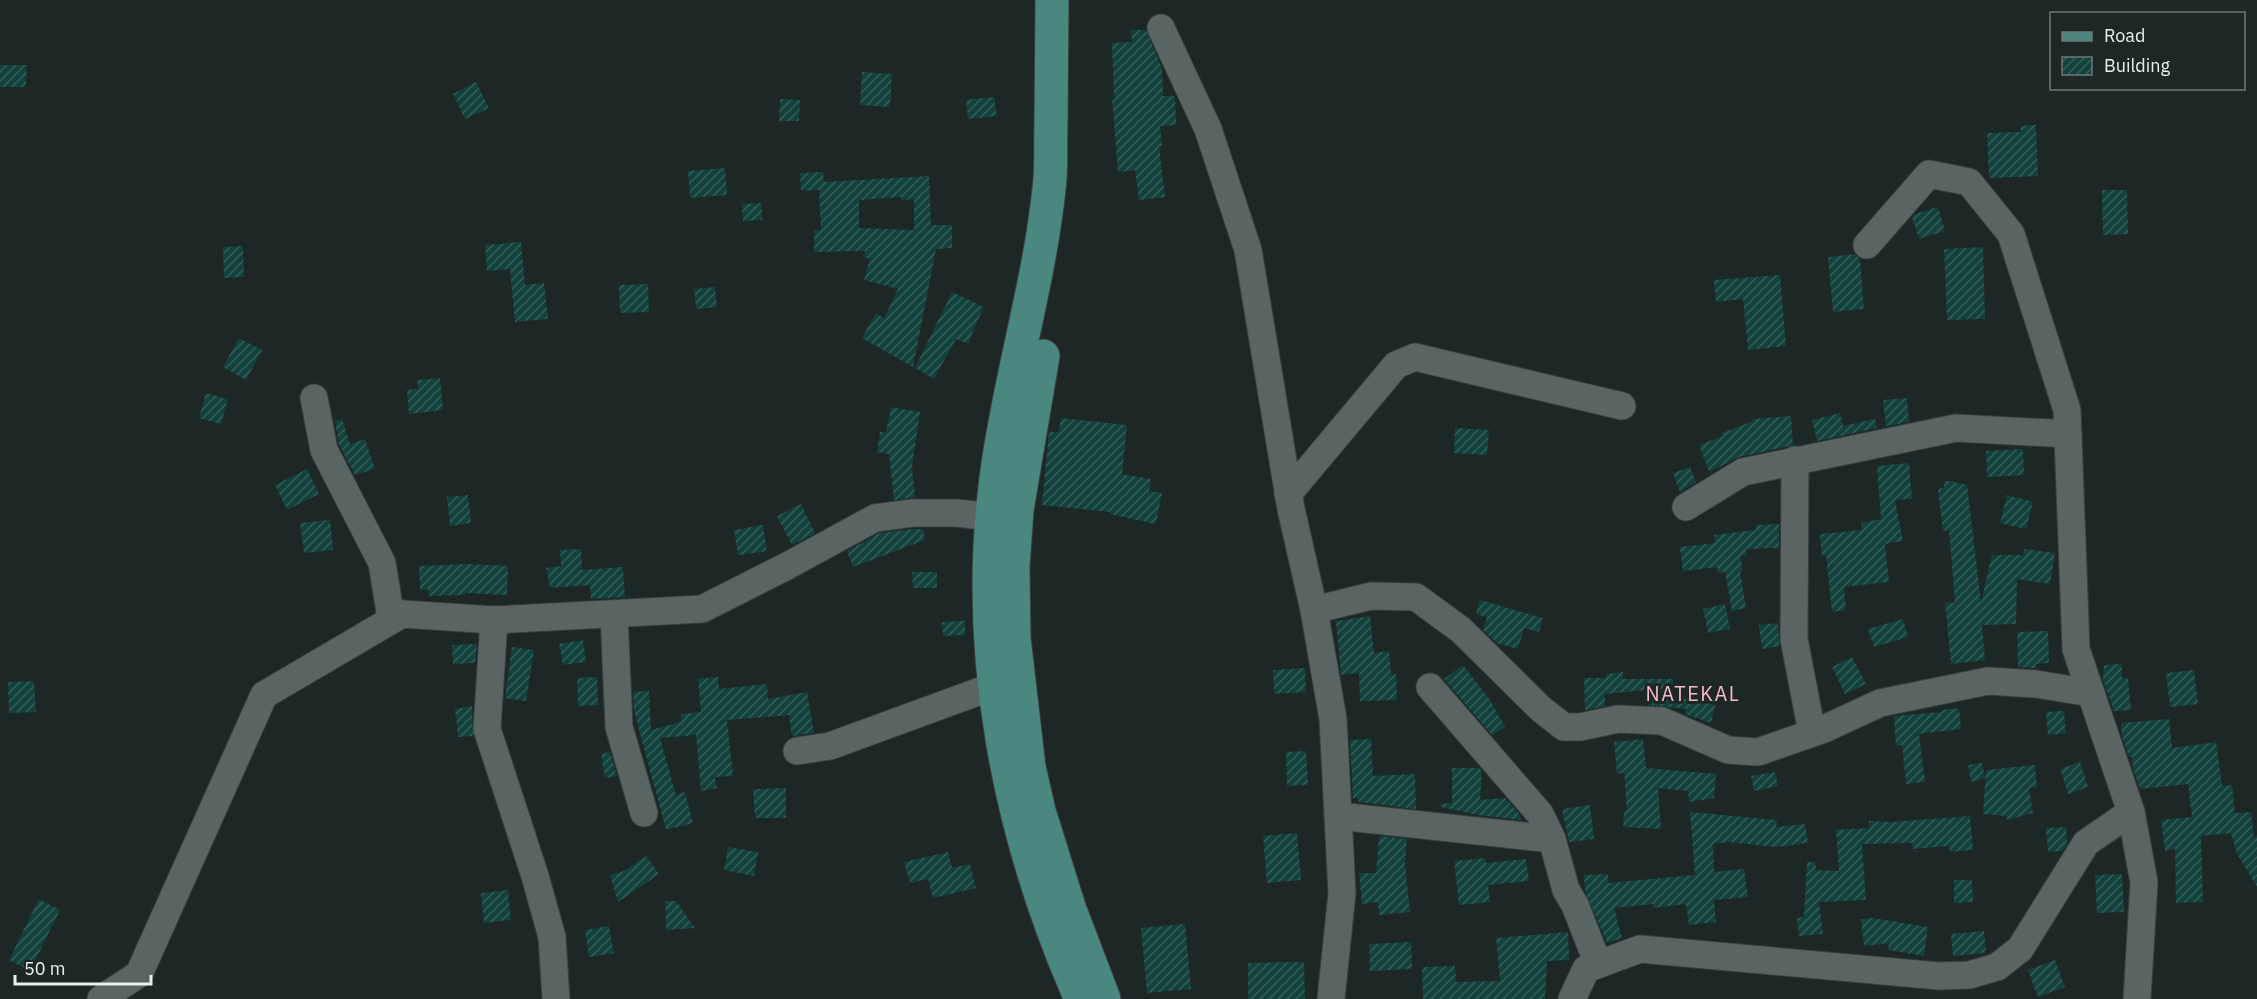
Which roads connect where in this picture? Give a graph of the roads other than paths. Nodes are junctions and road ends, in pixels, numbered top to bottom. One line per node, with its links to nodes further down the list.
1 (1053, 0): 11 (main road)
2 (1074, 0): 11 (main road)
3 (1161, 28): 9 (street)
4 (1867, 245): 7 (street)
5 (314, 398): 13 (street)
6 (1622, 406): 9 (street)
7 (2068, 434): 8 (street); 18 (street)
8 (1795, 460): 10 (street); 19 (street)
9 (1288, 494): 12 (street)
10 (1686, 507)
11 (1004, 523): 14 (street); 16 (main road); 29 (main road)
12 (1314, 610): 19 (street); 23 (street)
13 (402, 614): 15 (street); 26 (street)
14 (614, 615): 15 (street); 22 (street)
15 (494, 620): 27 (street)
16 (994, 686): 20 (street); 28 (main road)
17 (1430, 687): 24 (street)
18 (2091, 693): 19 (street); 21 (street)
19 (1812, 733)
20 (797, 752)
21 (2132, 812): 25 (street); 32 (street)
22 (644, 813)
23 (1338, 816): 24 (street); 30 (street)
24 (1552, 839): 25 (street)
25 (1598, 964): 31 (street)
26 (101, 999)
27 (556, 999)
28 (1081, 999)
29 (1104, 999)
30 (1331, 999)
31 (1572, 999)
32 (2137, 999)

